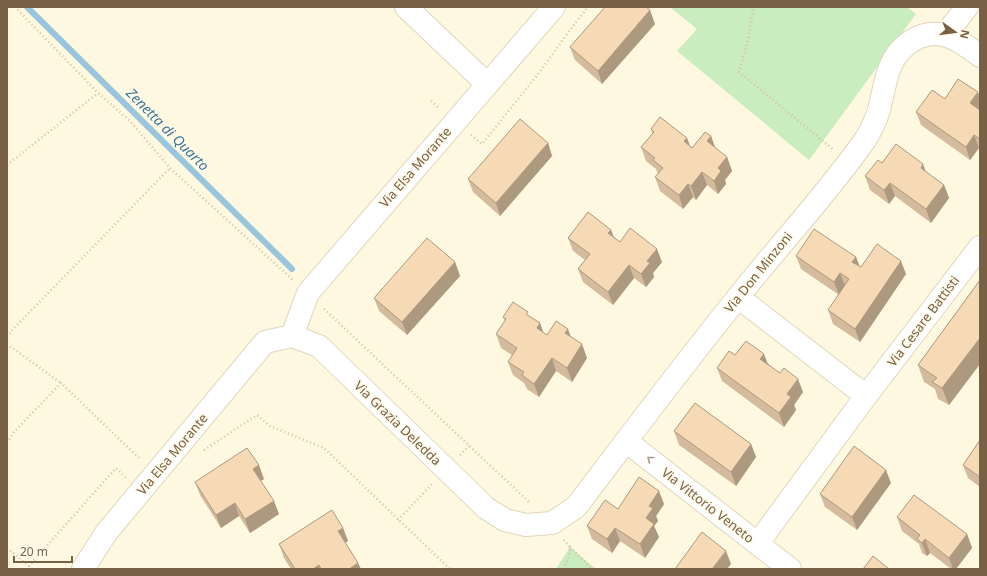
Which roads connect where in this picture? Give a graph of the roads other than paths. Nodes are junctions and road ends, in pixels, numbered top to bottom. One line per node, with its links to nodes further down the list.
1 (406, 7): 6 (street)
2 (554, 7): 6 (street, Via Elsa Morante)
3 (967, 7): 4 (street)
4 (945, 35): 5 (street); 8 (street, Via Don Minzoni)
5 (980, 56)
6 (487, 84): 9 (street, Via Elsa Morante)
7 (980, 247): 10 (street, Via Cesare Battisti)
8 (738, 296): 10 (street); 11 (street, Via Don Minzoni)
9 (292, 336): 12 (street, Via Grazia Deledda); 14 (street, Via Elsa Morante)
10 (866, 396): 13 (street, Via Cesare Battisti)
11 (626, 441): 12 (street, Via Don Minzoni); 13 (street, Via Vittorio Veneto, one-way to 11)
12 (552, 524)
13 (758, 543): 15 (street, Via Vittorio Veneto)
14 (83, 569)
15 (790, 569)

